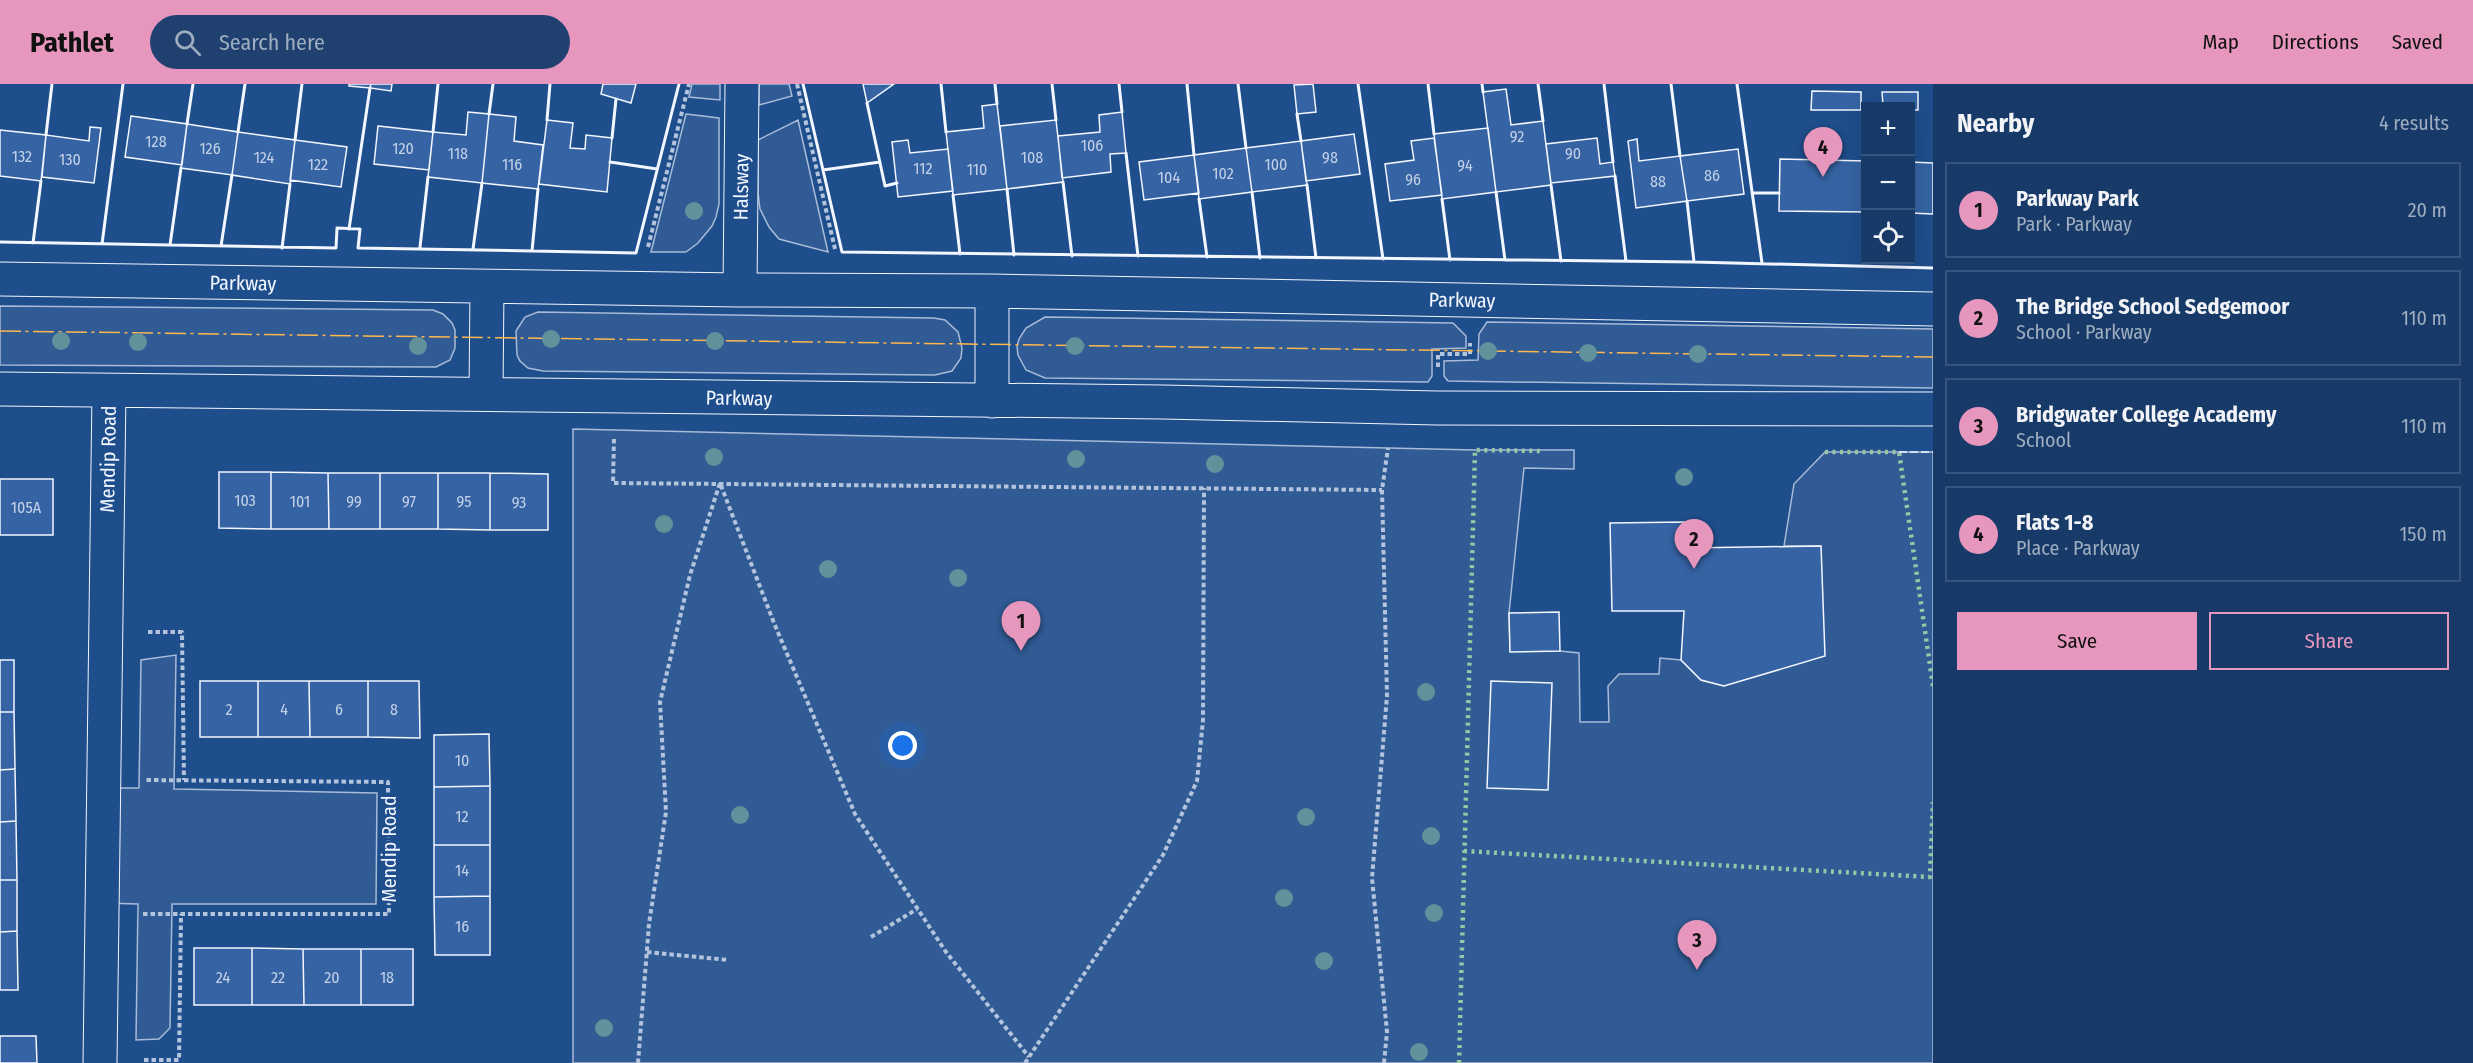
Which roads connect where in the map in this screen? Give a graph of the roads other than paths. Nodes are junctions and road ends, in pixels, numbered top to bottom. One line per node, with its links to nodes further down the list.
1 (742, 84): 4 (street, Halsway)
2 (0, 279): 3 (street, Parkway)
3 (487, 287): 4 (street, Parkway); 9 (street)
4 (740, 290): 5 (street, Parkway)
5 (992, 291): 6 (street, Parkway); 10 (street)
6 (1933, 309)
7 (0, 389): 8 (street, Parkway)
8 (109, 391): 9 (street, Parkway); 12 (street, Mendip Road)
9 (486, 393): 10 (street, Parkway)
10 (992, 401): 11 (street, Parkway)
11 (1933, 409)
12 (100, 1061)

